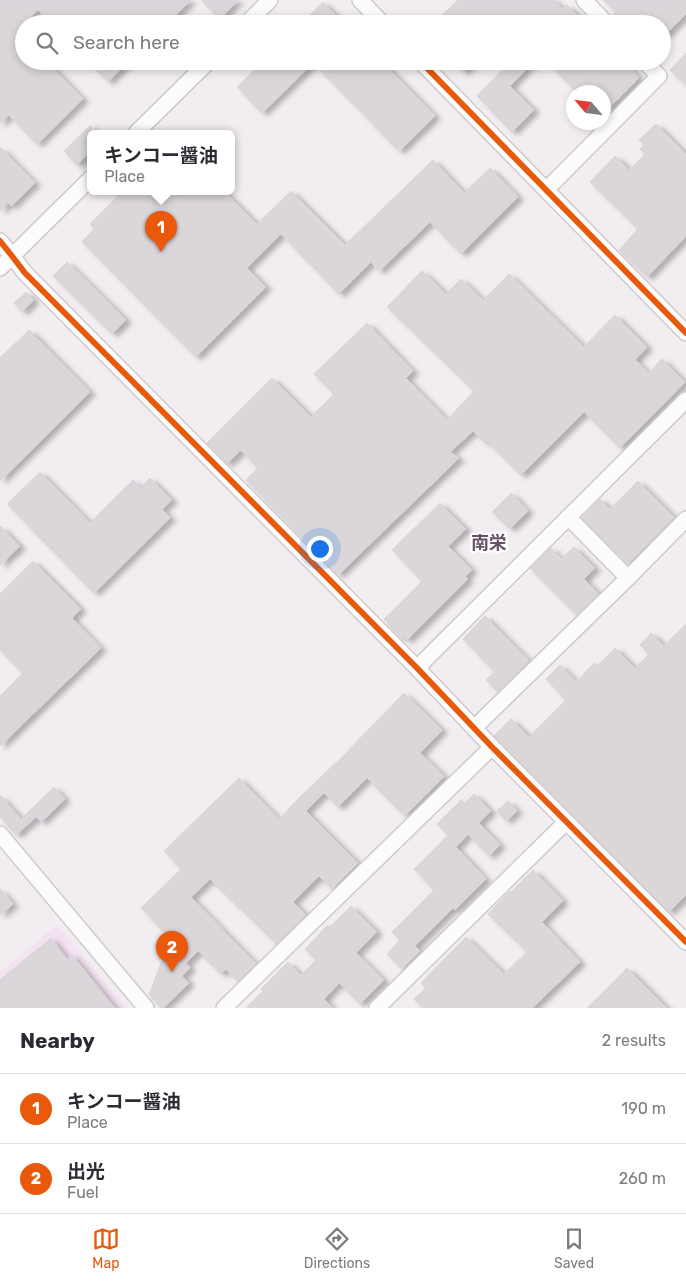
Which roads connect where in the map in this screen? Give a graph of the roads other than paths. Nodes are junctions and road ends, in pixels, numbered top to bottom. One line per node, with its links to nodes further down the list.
1 (270, 0): 4 (street)
2 (360, 0): 5 (street)
3 (584, 0): 6 (street)
4 (255, 15)
5 (374, 15)
6 (598, 15)
7 (199, 70): 10 (street)
8 (429, 70): 12 (street)
9 (653, 70): 12 (street)
10 (139, 130)
11 (87, 182): 14 (street)
12 (546, 190): 16 (street)
13 (0, 241): 14 (street)
14 (12, 256): 15 (street); 21 (street)
15 (0, 268)
16 (686, 332)
17 (686, 400): 18 (street)
18 (568, 517): 20 (street); 21 (street)
19 (686, 519): 20 (street)
20 (628, 578): 22 (street)
21 (417, 668): 22 (street)
22 (474, 728): 23 (street)
23 (492, 747): 24 (street); 28 (street)
24 (566, 822): 26 (street); 29 (street)
25 (0, 834): 27 (street)
26 (686, 942)
27 (146, 1008)
28 (224, 1008)
29 (377, 1008)

